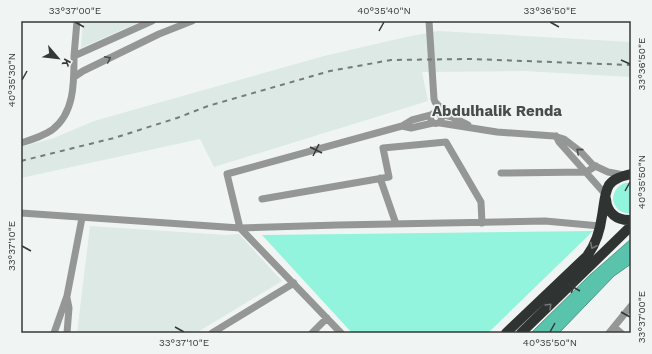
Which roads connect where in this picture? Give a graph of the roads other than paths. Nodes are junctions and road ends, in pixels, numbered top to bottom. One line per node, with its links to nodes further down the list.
1 (77, 21): 5 (street)
2 (152, 21): 5 (street)
3 (192, 21): 6 (street, one-way to 3)
4 (429, 21): 7 (street)
5 (74, 56): 6 (street)
6 (74, 77): 12 (street)
7 (436, 114): 8 (street); 9 (street); 10 (street)
8 (436, 123): 9 (street); 10 (street)
9 (402, 126): 27 (street)
10 (471, 127): 11 (street)
11 (556, 136): 13 (street, one-way to 11); 14 (street)
12 (21, 143)
13 (596, 166): 14 (street); 16 (street)
14 (586, 172): 15 (street); 18 (street)
15 (501, 173)
16 (629, 175): 18 (highway)
17 (380, 178): 19 (street); 23 (street); 24 (street)
18 (606, 195): 22 (highway); 25 (highway)
19 (262, 199)
20 (21, 213): 21 (street)
21 (82, 218): 27 (street); 29 (street)
22 (631, 220)
23 (482, 223): 24 (street); 25 (street)
24 (396, 224): 27 (street)
25 (600, 226): 38 (highway, one-way to 38)
26 (631, 226): 39 (highway, one-way to 26)
27 (240, 228): 28 (street)
28 (294, 283): 31 (street); 35 (street)
29 (67, 296): 33 (street); 34 (street)
30 (631, 306): 32 (street)
31 (327, 318): 36 (street); 37 (street)
32 (612, 330): 40 (street)
33 (54, 333)
34 (67, 333)
35 (212, 333)
36 (312, 333)
37 (341, 333)
38 (506, 333)
39 (521, 333)
40 (621, 333)

